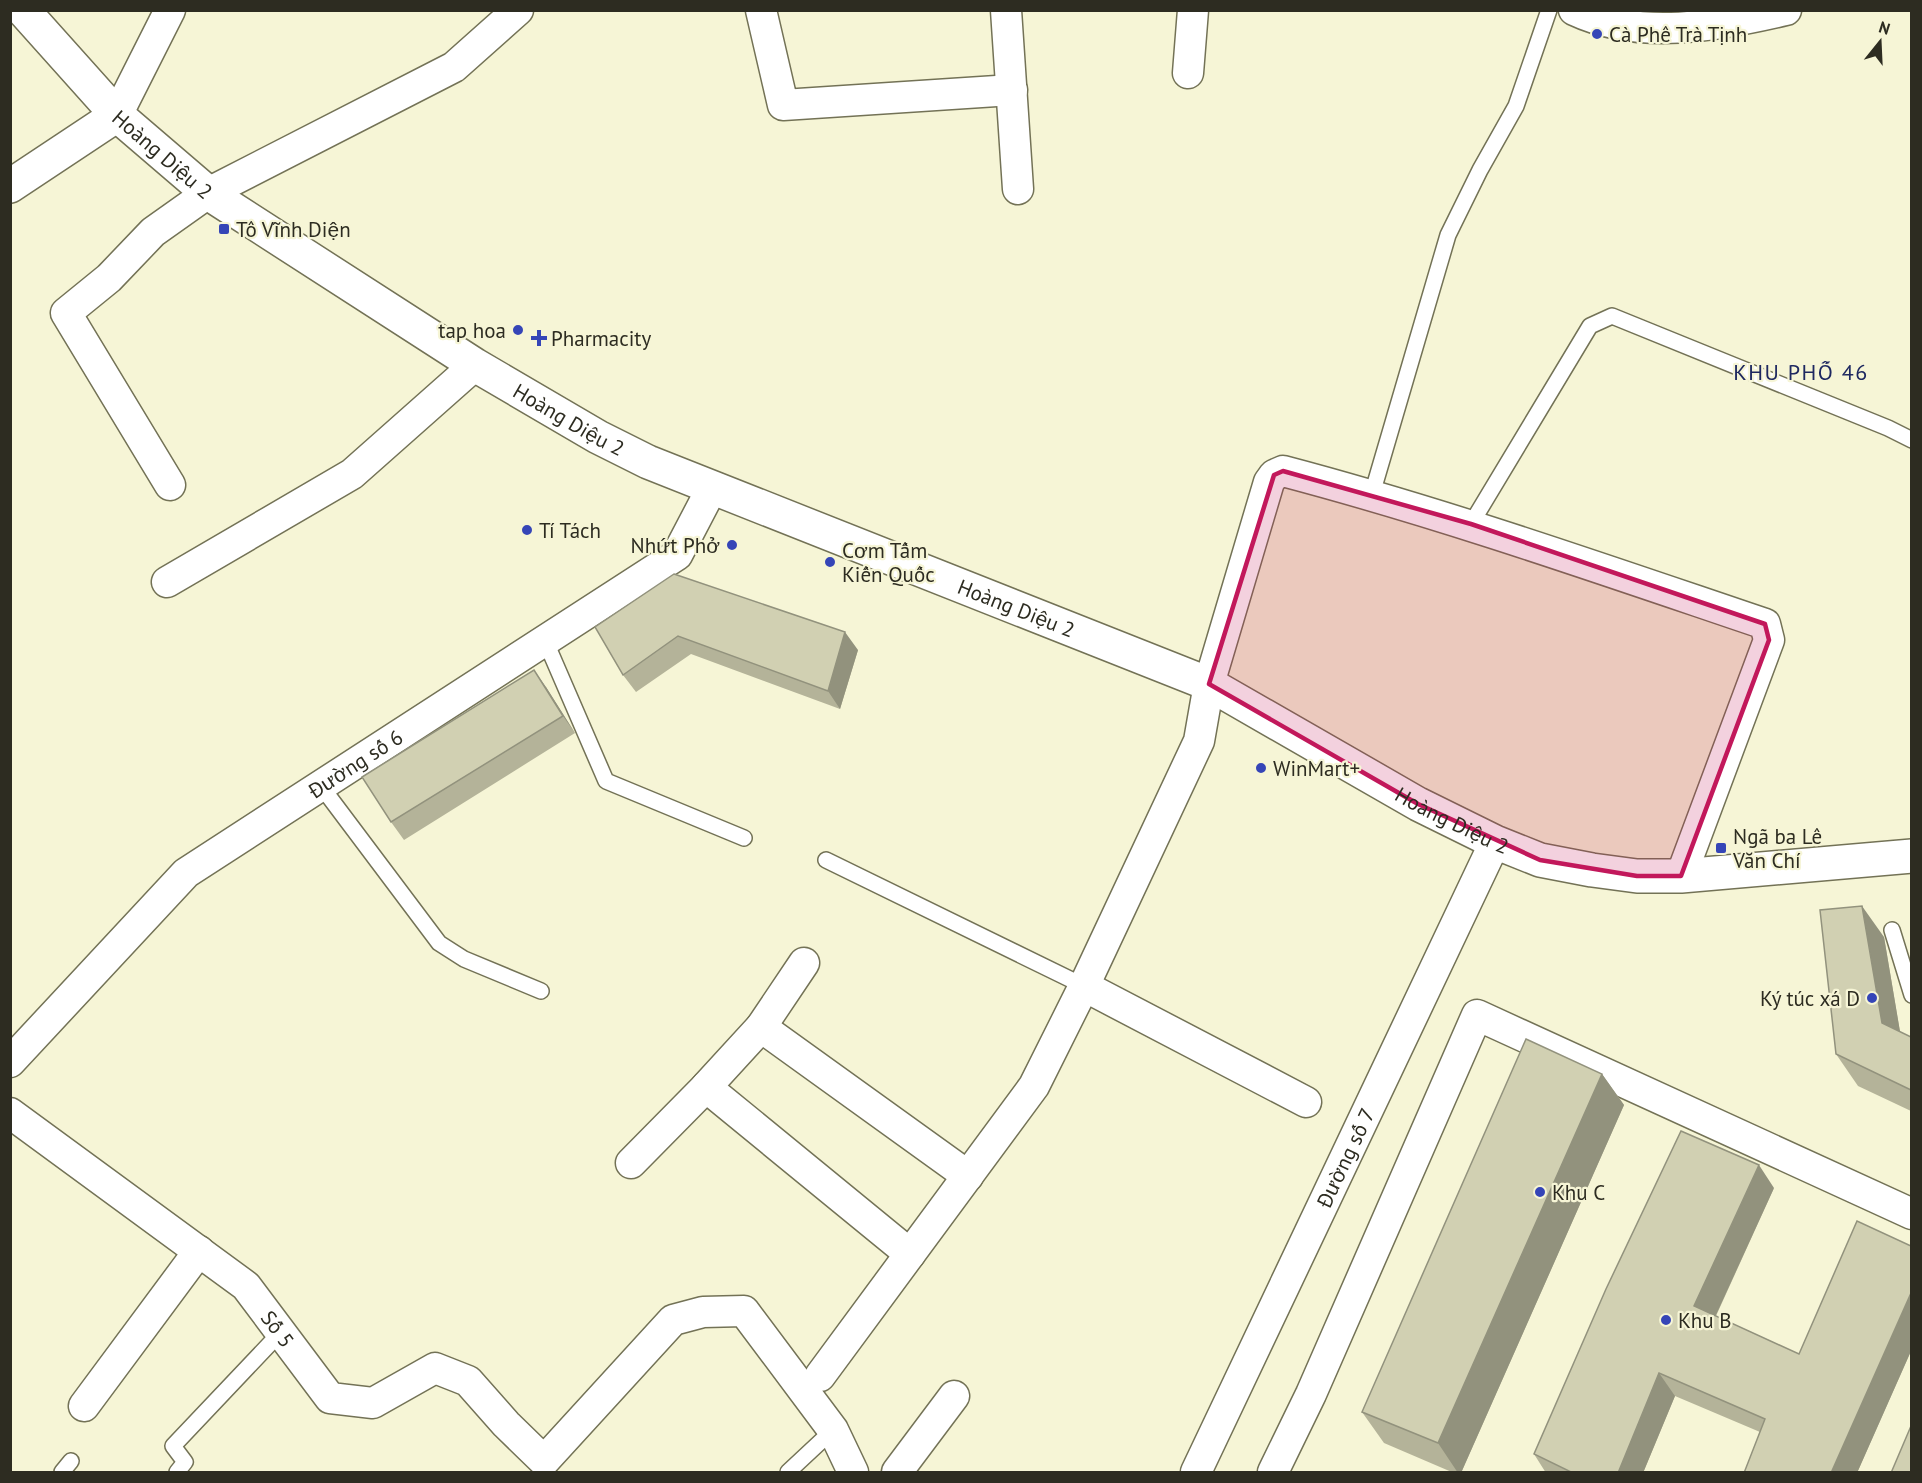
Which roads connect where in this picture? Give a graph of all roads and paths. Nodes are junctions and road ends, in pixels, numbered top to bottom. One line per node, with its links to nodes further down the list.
1 (23, 10): 12 (street, Hoàng Diệu 2)
2 (170, 10): 12 (street)
3 (518, 10): 15 (street)
4 (761, 10): 11 (street)
5 (1006, 10): 11 (street)
6 (1193, 10): 10 (street)
7 (1549, 10): 20 (lane)
8 (1574, 10): 9 (street)
9 (1786, 10)
10 (1188, 73)
11 (1012, 90): 14 (street)
12 (117, 115): 13 (street); 15 (street, Hoàng Diệu 2)
13 (10, 186)
14 (1018, 189)
15 (208, 193): 16 (street, Hoàng Diệu 2); 18 (street)
16 (475, 365): 19 (street, Hoàng Diệu 2); 22 (street)
17 (1911, 440): 21 (lane)
18 (170, 485)
19 (712, 488): 23 (street, Đường số 6); 24 (street, Hoàng Diệu 2)
20 (1372, 494): 21 (street); 24 (street)
21 (1471, 524): 30 (street)
22 (167, 582)
23 (545, 640): 25 (street, Đường số 6); 26 (lane)
24 (1209, 684): 27 (street, Hoàng Diệu 2); 33 (street)
25 (321, 786): 34 (lane); 37 (street, Đường số 6)
26 (744, 838)
27 (1495, 842): 30 (street, Hoàng Diệu 2); 56 (street, Đường số 7)
28 (1911, 856): 30 (street, Hoàng Diệu 2)
29 (826, 860): 33 (lane)
30 (1681, 876)
31 (1892, 930): 35 (lane)
32 (804, 963): 36 (street)
33 (1084, 986): 39 (street); 42 (street)
34 (541, 991)
35 (1911, 995)
36 (761, 1027): 38 (street); 42 (street)
37 (10, 1062)
38 (706, 1087): 41 (street); 45 (street)
39 (1306, 1102)
40 (10, 1113): 44 (street, Số 5)
41 (631, 1163)
42 (968, 1176): 45 (street)
43 (1911, 1214): 57 (street)
44 (199, 1251): 46 (street, Số 5); 49 (street)
45 (910, 1254): 47 (street)
46 (281, 1332): 51 (street, Số 5); 52 (lane)
47 (819, 1376)
48 (954, 1396): 55 (street)
49 (84, 1406)
50 (833, 1430): 51 (street); 53 (lane); 54 (street)
51 (549, 1467)
52 (177, 1473)
53 (788, 1473)
54 (853, 1473)
55 (897, 1473)
56 (1196, 1473)
57 (1273, 1473)

